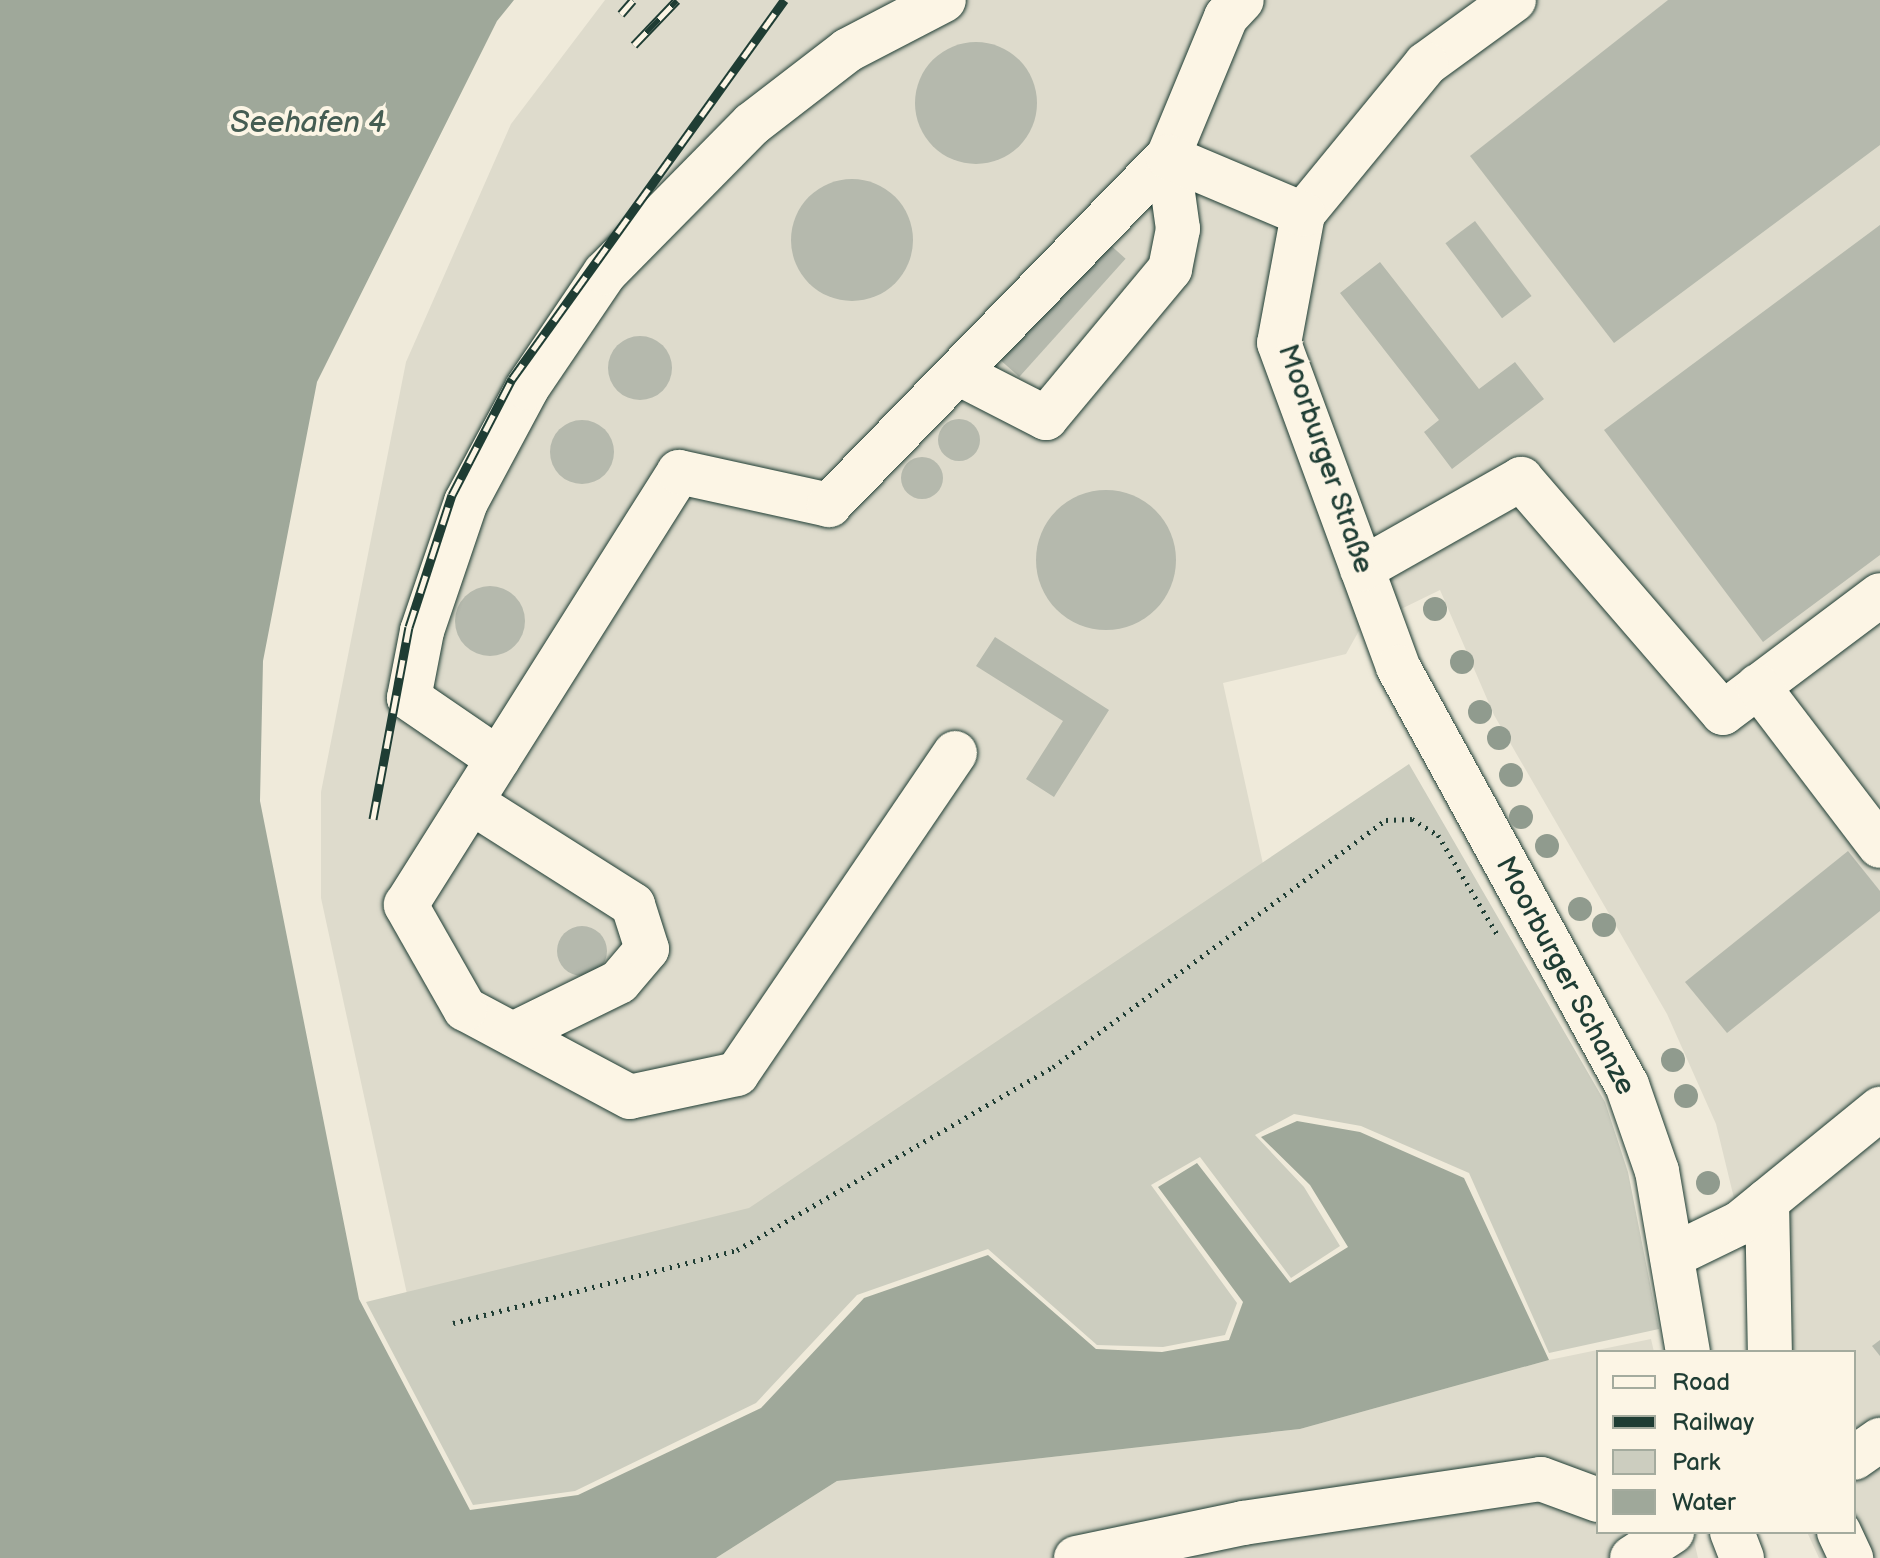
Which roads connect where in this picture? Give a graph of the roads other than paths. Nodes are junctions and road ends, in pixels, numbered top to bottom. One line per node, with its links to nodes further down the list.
1 (944, 0): 12 (street)
2 (1242, 0): 4 (street)
3 (1514, 0): 5 (street, Moorburger Straße)
4 (1168, 157): 5 (street); 6 (street); 6 (street)
5 (1303, 214): 7 (street, Moorburger Straße)
6 (958, 373): 12 (street)
7 (1362, 569): 9 (street, Moorburger Straße); 10 (street)
8 (1880, 595): 10 (street)
9 (1398, 667): 18 (street, Moorburger Schanze)
10 (1758, 686): 14 (street)
11 (955, 753): 15 (street)
12 (498, 759): 13 (street)
13 (471, 802): 15 (street); 15 (street)
14 (1880, 846)
15 (513, 1034)
16 (1880, 1109): 17 (street)
17 (1767, 1201): 18 (street); 20 (street)
18 (1672, 1256): 19 (street, Moorburger Schanze)
19 (1688, 1350)
20 (1770, 1350)
21 (1596, 1499): 25 (street)
22 (1669, 1534): 26 (street)
23 (1733, 1534): 27 (street)
24 (1840, 1534): 28 (street)
25 (1076, 1558)
26 (1632, 1558)
27 (1742, 1558)
28 (1851, 1558)

